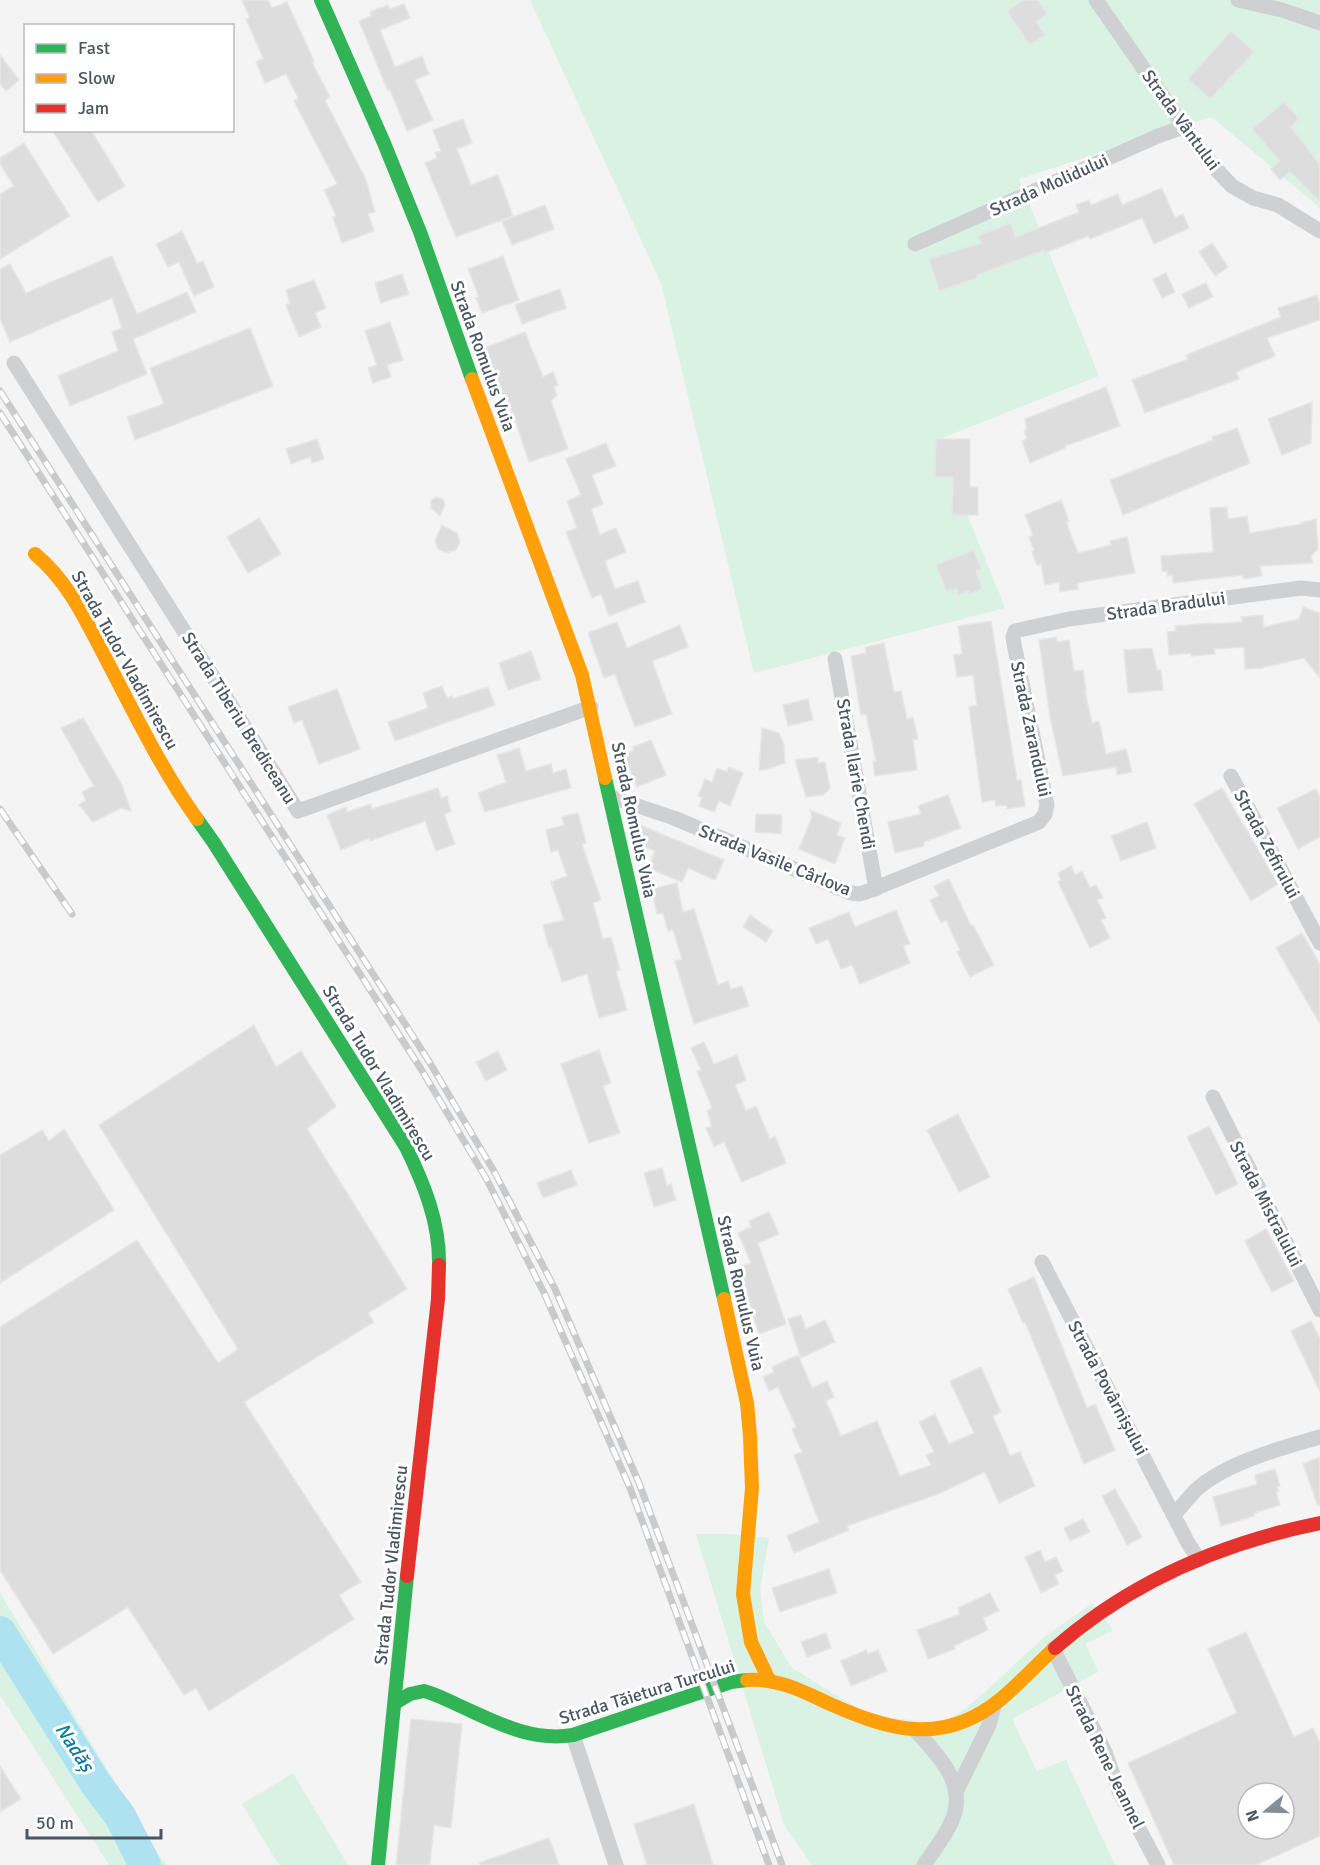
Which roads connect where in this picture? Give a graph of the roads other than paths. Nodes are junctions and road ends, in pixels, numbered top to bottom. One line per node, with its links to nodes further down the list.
1 (321, 0): 13 (street, Strada Romulus Vuia)
2 (1095, 0): 5 (street, Strada Vântului)
3 (1238, 0): 4 (street)
4 (1320, 22)
5 (1184, 127): 6 (street, Strada Vântului); 7 (street, Strada Molidului)
6 (1320, 231)
7 (915, 244)
8 (14, 363): 13 (street, Strada Tiberiu Brediceanu)
9 (35, 554): 28 (street, Strada Tudor Vladimirescu)
10 (1320, 590): 11 (street, Strada Bradului)
11 (1014, 633): 16 (street, Strada Zarandului)
12 (835, 659): 17 (street, Strada Ilarie Chendi)
13 (591, 708): 15 (street, Strada Romulus Vuia)
14 (1231, 776): 18 (street, Strada Zefirului)
15 (610, 797): 17 (street, Strada Vasile Cârlova); 27 (street, Strada Romulus Vuia)
16 (1039, 822): 17 (street, Strada Vasile Cârlova)
17 (876, 889)
18 (1320, 943)
19 (1213, 1097): 21 (street, Strada Mistralului)
20 (1042, 1262): 23 (street, Strada Povârnișului)
21 (1320, 1310)
22 (1320, 1437): 23 (street)
23 (1174, 1515): 25 (street, Strada Povârnișului)
24 (1320, 1523): 25 (street, Strada Tăietura Turcului)
25 (1199, 1560): 26 (street, Strada Tăietura Turcului)
26 (1053, 1650): 29 (street, Strada Tăietura Turcului); 36 (street, Strada Rene Jeannel)
27 (769, 1680): 30 (street, Strada Tăietura Turcului); 31 (street, Strada Tăietura Turcului)
28 (395, 1703): 31 (street, Strada Tăietura Turcului); 33 (street, Strada Tudor Vladimirescu)
29 (994, 1706): 30 (street, Strada Tăietura Turcului); 32 (street)
30 (915, 1730): 32 (street)
31 (573, 1735): 34 (street)
32 (957, 1792): 35 (street)
33 (378, 1865)
34 (616, 1865)
35 (924, 1865)
36 (1158, 1865)

